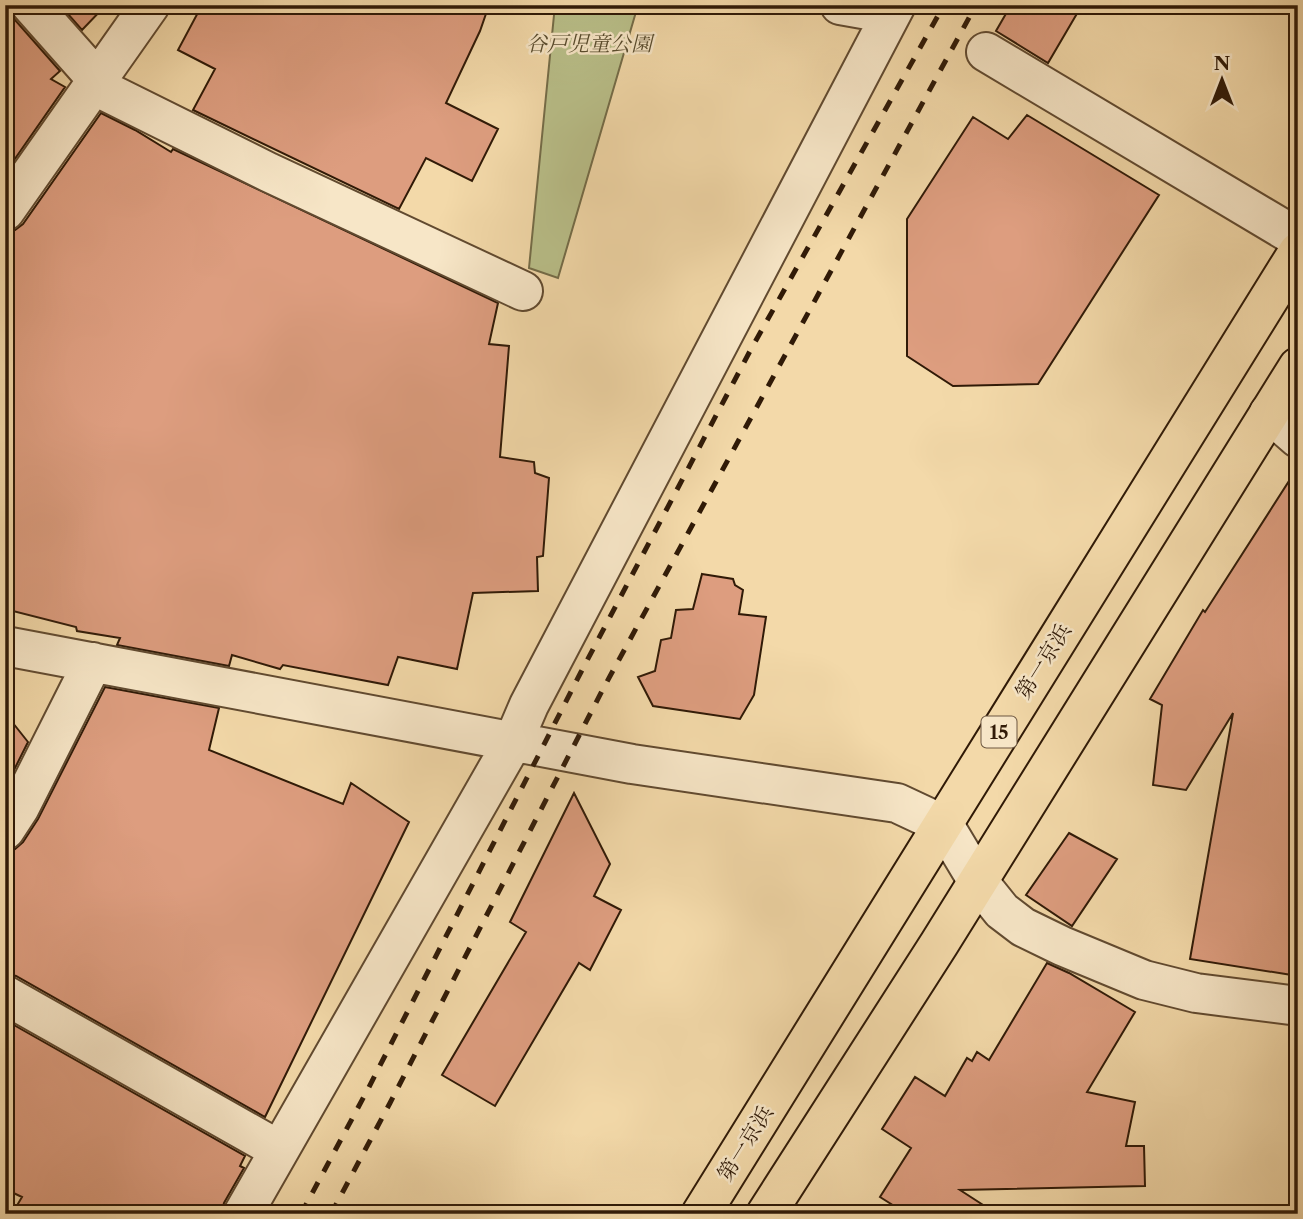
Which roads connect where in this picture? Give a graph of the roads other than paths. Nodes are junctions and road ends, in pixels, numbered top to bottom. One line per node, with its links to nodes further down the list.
1 (31, 5): 6 (street)
2 (150, 5): 6 (street)
3 (840, 5): 4 (street)
4 (894, 10): 16 (street)
5 (986, 52): 8 (street)
6 (97, 78): 7 (street); 10 (street)
7 (5, 211)
8 (1298, 238)
9 (1298, 252): 17 (highway, 第一京浜 / 15)
10 (523, 291)
11 (1298, 368): 12 (highway)
12 (1269, 413): 13 (street); 19 (highway)
13 (1298, 438)
14 (5, 646): 15 (street)
15 (93, 662): 16 (street); 18 (street)
16 (514, 740): 17 (street); 22 (street)
17 (944, 825): 19 (street); 24 (highway, 第一京浜 / 15)
18 (5, 830)
19 (977, 880): 21 (street); 25 (highway)
20 (5, 995): 22 (street)
21 (1298, 1006)
22 (279, 1150): 23 (street)
23 (243, 1214)
24 (701, 1214)
25 (766, 1214)

